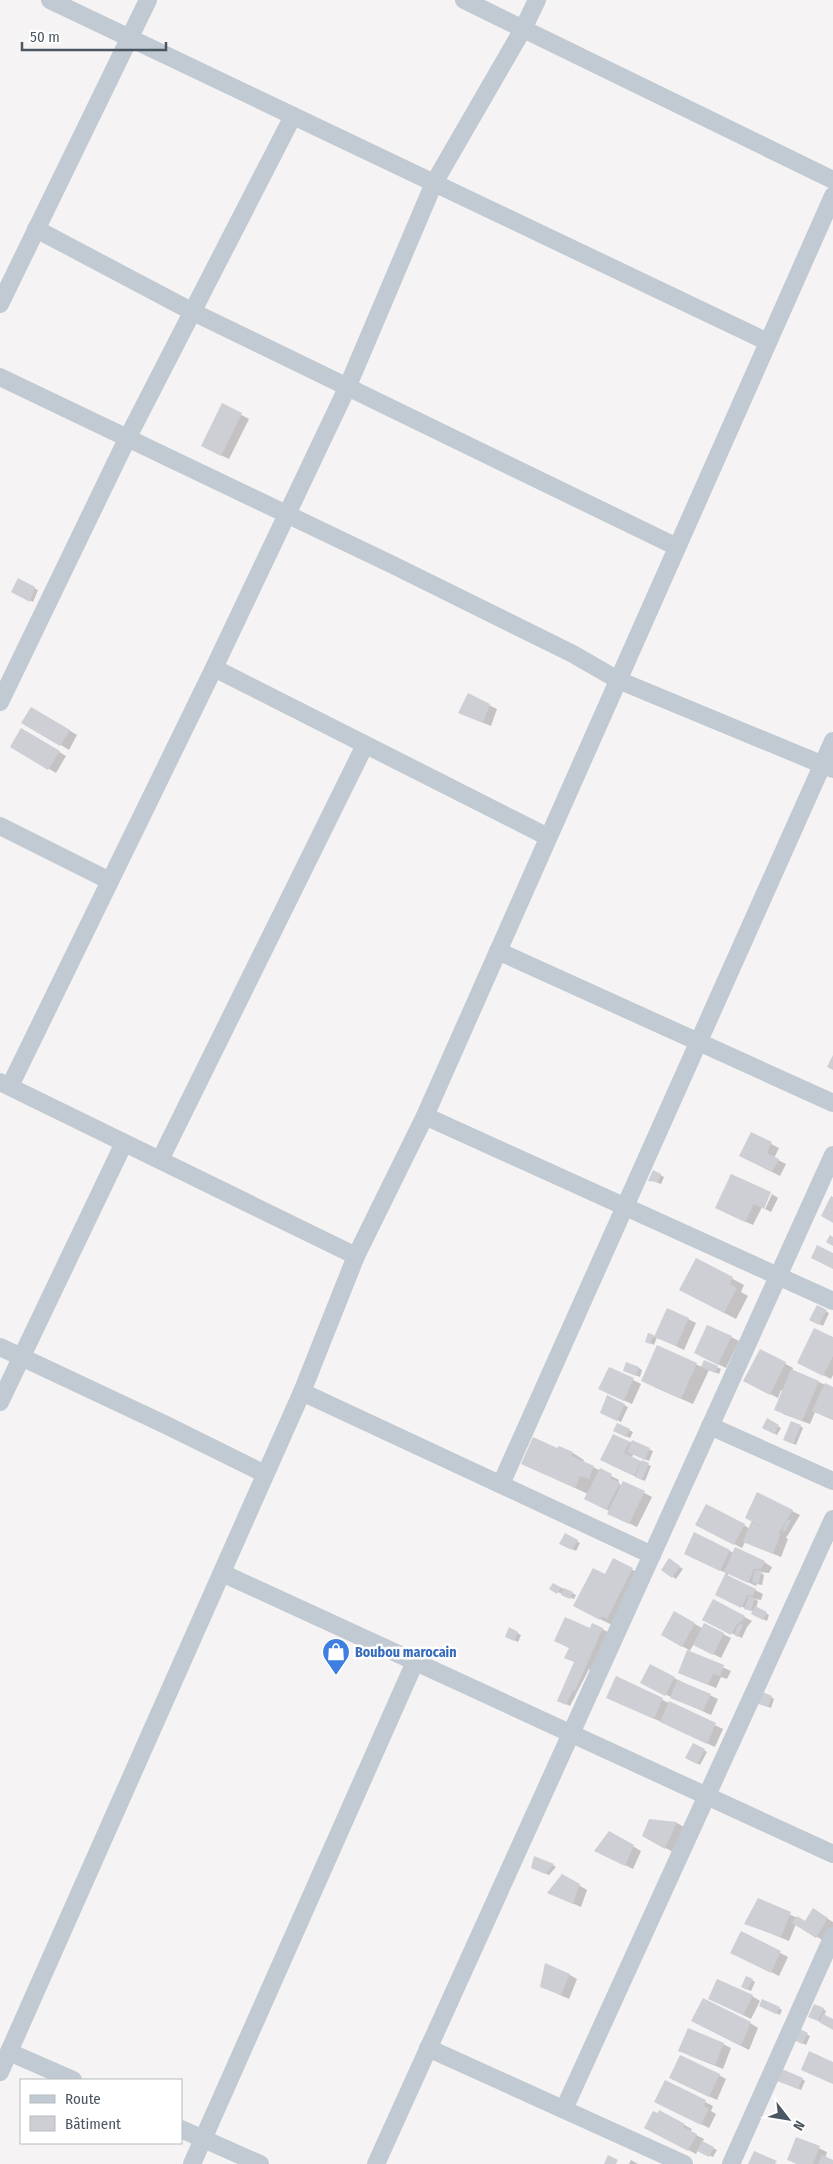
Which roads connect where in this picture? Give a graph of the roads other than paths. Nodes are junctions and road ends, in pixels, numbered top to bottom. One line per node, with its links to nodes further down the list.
1 (50, 0): 6 (street)
2 (148, 0): 6 (street)
3 (464, 0): 5 (street)
4 (537, 0): 5 (street)
5 (523, 28): 8 (street); 9 (street)
6 (129, 38): 7 (street); 12 (street)
7 (293, 116): 9 (street); 15 (street)
8 (833, 180)
9 (434, 183): 16 (street); 18 (street)
10 (833, 196): 11 (street)
11 (828, 222): 16 (street)
12 (36, 229): 13 (street); 15 (street)
13 (4, 286): 14 (street)
14 (0, 304)
15 (193, 312): 18 (street); 19 (street)
16 (768, 342): 21 (street)
17 (0, 377): 19 (street)
18 (347, 388): 20 (street); 21 (street)
19 (128, 437): 20 (street); 24 (street)
20 (287, 513): 22 (street); 23 (street)
21 (677, 547): 23 (street)
22 (214, 668): 26 (street); 30 (street)
23 (618, 680): 27 (street); 29 (street)
24 (0, 702)
25 (833, 741): 27 (street)
26 (365, 745): 29 (street); 38 (street)
27 (828, 767): 32 (street)
28 (0, 826): 30 (street)
29 (548, 837): 31 (street)
30 (110, 881): 33 (street)
31 (498, 951): 32 (street); 35 (street)
32 (699, 1042): 34 (street); 39 (street)
33 (5, 1084): 36 (street)
34 (833, 1103)
35 (424, 1116): 39 (street); 40 (street)
36 (124, 1143): 38 (street); 44 (street)
37 (833, 1154): 41 (street)
38 (160, 1160): 40 (street)
39 (625, 1207): 41 (street); 50 (street)
40 (356, 1256): 45 (street)
41 (778, 1276): 42 (street); 47 (street)
42 (833, 1302)
43 (0, 1347): 44 (street)
44 (22, 1357): 46 (street); 48 (street)
45 (302, 1392): 48 (street); 50 (street)
46 (0, 1402)
47 (710, 1426): 49 (street); 52 (street)
48 (265, 1474): 53 (street)
49 (833, 1481)
50 (501, 1484): 52 (street)
51 (833, 1519): 56 (street)
52 (652, 1554): 55 (street)
53 (222, 1573): 54 (street); 60 (street)
54 (415, 1662): 55 (street); 65 (street)
55 (571, 1733): 56 (street); 59 (street)
56 (707, 1796): 57 (street); 63 (street)
57 (833, 1854)
58 (833, 1936): 70 (street)
59 (428, 2048): 63 (street); 68 (street)
60 (9, 2052): 61 (street); 62 (street)
61 (0, 2072)
62 (71, 2079)
63 (564, 2109): 69 (street)
64 (182, 2129): 65 (street)
65 (203, 2139): 66 (street); 67 (street)
66 (192, 2164)
67 (260, 2164)
68 (376, 2164)
69 (684, 2164)
70 (731, 2164)

